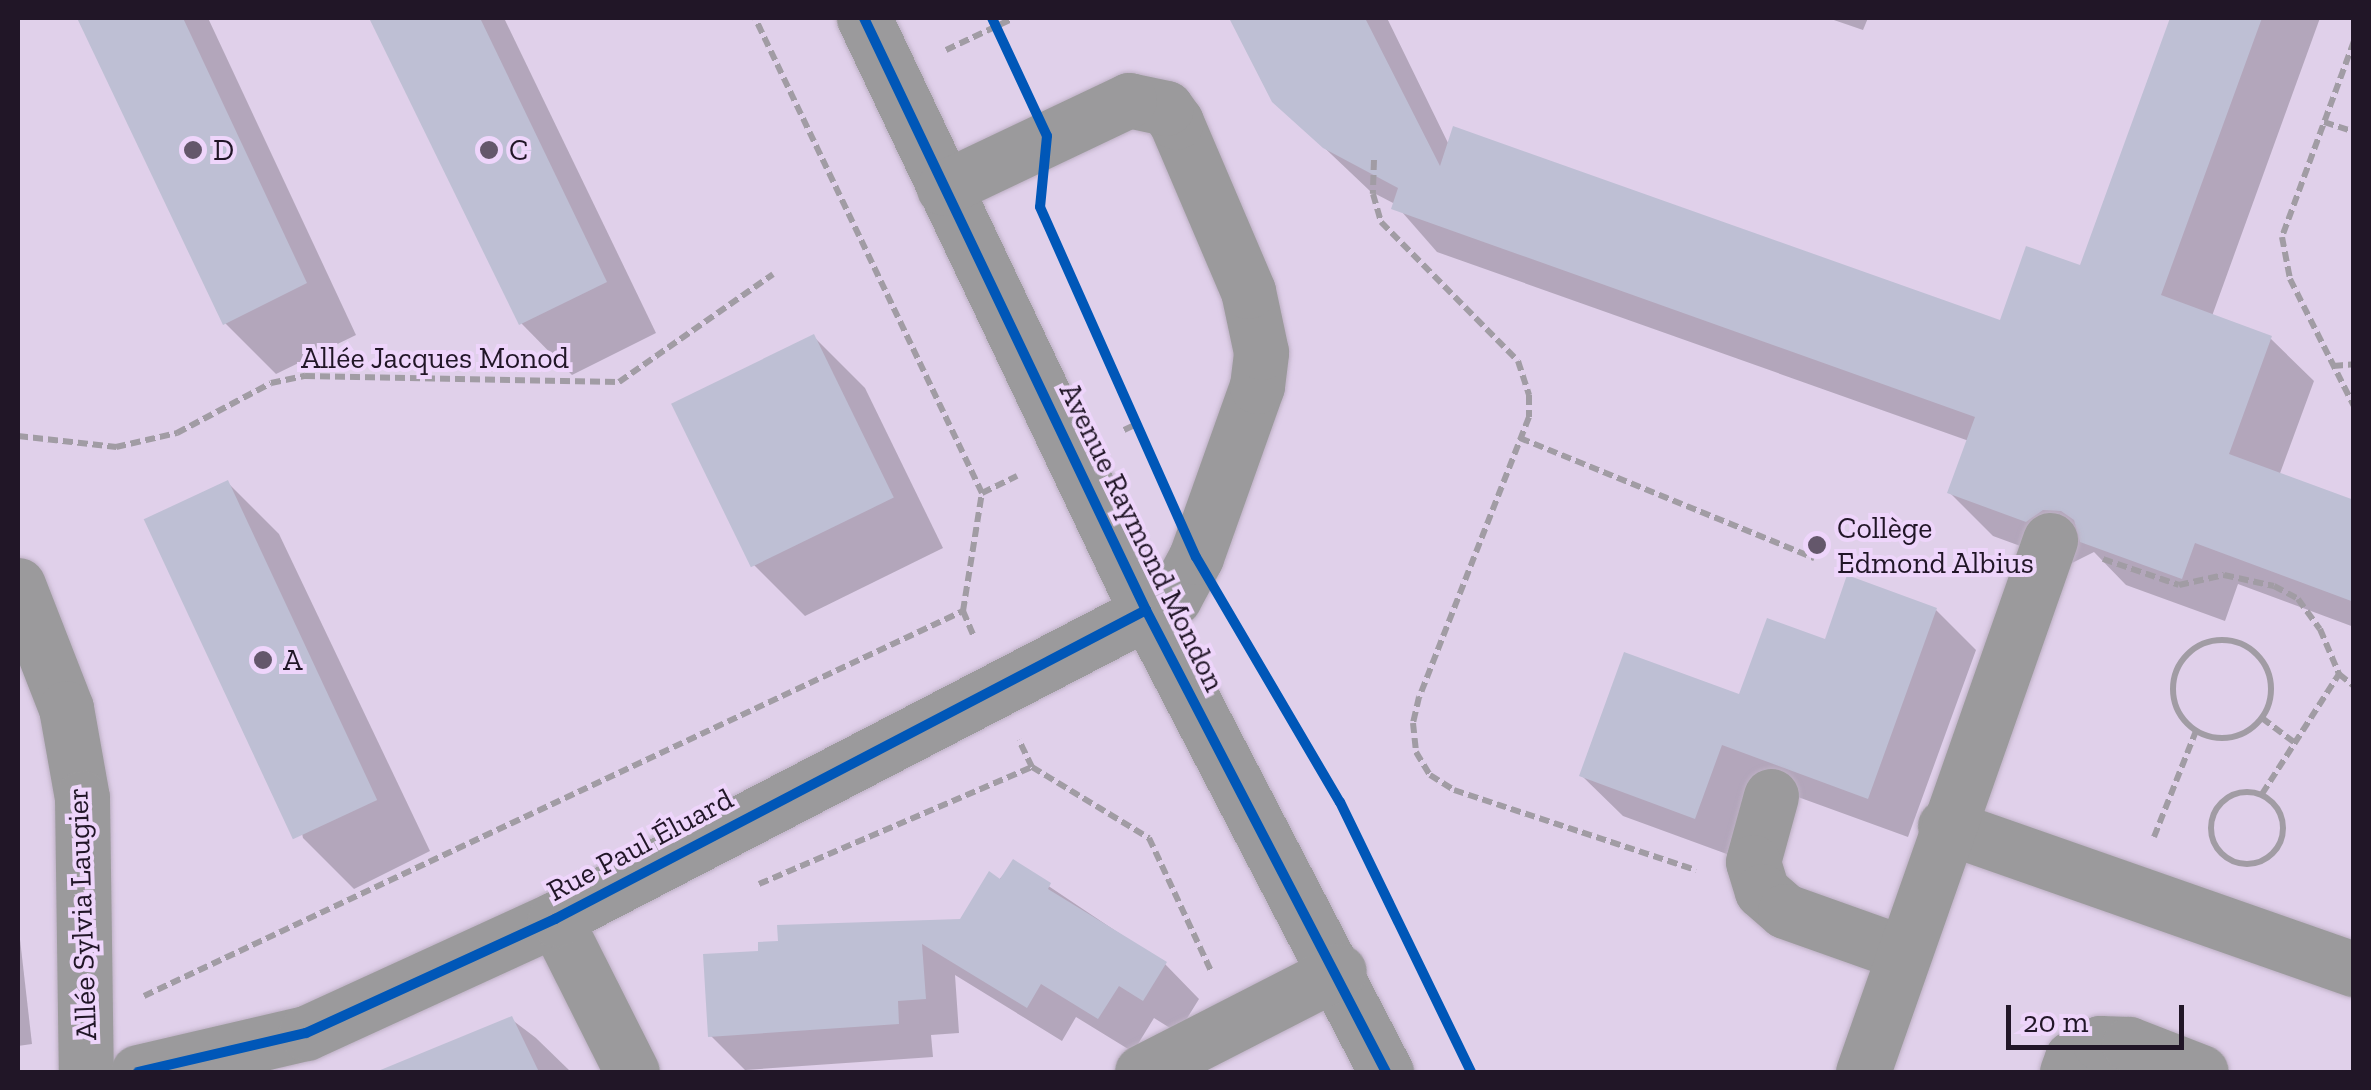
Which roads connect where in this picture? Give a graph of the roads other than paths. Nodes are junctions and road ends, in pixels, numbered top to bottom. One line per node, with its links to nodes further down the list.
1 (864, 18): 2 (street, Avenue Raymond Mondon)
2 (944, 188): 5 (street, Avenue Raymond Mondon); 5 (street, Rue Paul Éluard)
3 (2050, 540): 7 (street)
4 (18, 585): 12 (street, Allée Sylvia Laugier)
5 (1146, 610): 8 (street, Rue Paul Éluard); 11 (street, Avenue Raymond Mondon)
6 (1771, 796): 9 (street)
7 (1945, 826): 9 (street); 10 (street)
8 (555, 918): 13 (street, Rue Paul Éluard); 14 (street)
9 (1903, 953): 17 (street)
10 (2354, 969)
11 (1338, 971): 15 (street); 16 (street, Avenue Raymond Mondon)
12 (86, 1072)
13 (138, 1072)
14 (632, 1072)
15 (1142, 1072)
16 (1386, 1072)
17 (1863, 1072)
18 (2067, 1072): 19 (street)
19 (2201, 1072)

